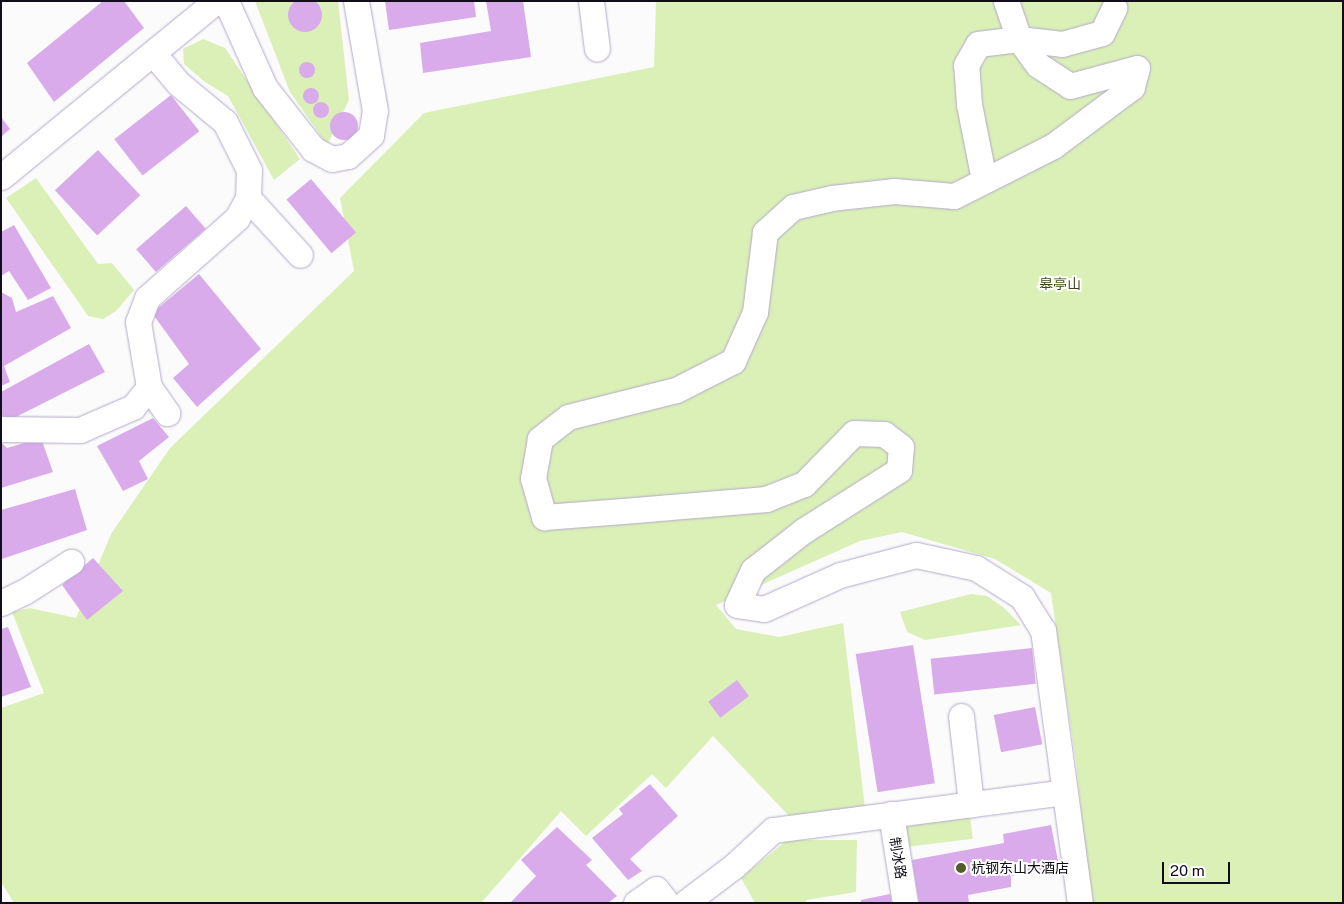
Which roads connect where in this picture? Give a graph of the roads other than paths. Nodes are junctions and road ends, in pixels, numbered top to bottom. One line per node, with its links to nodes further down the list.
1 (216, 1): 9 (street)
2 (226, 1): 3 (street)
3 (356, 1)
4 (591, 1): 8 (street)
5 (1006, 1): 7 (street)
6 (1114, 4): 7 (street)
7 (1019, 39): 11 (street); 11 (street)
8 (597, 49)
9 (153, 52): 10 (street); 12 (street)
10 (1, 177)
11 (984, 180): 20 (street)
12 (248, 198): 13 (street); 14 (street)
13 (300, 255)
14 (149, 388): 15 (street); 16 (street)
15 (167, 413)
16 (1, 429)
17 (71, 562): 18 (street)
18 (1, 603)
19 (960, 716): 21 (street)
20 (1064, 792): 21 (street); 27 (street)
21 (971, 804): 22 (street)
22 (890, 814): 25 (street); 26 (street, 制冰路)
23 (636, 903): 24 (street)
24 (667, 903)
25 (685, 903)
26 (905, 903)
27 (1080, 903)

